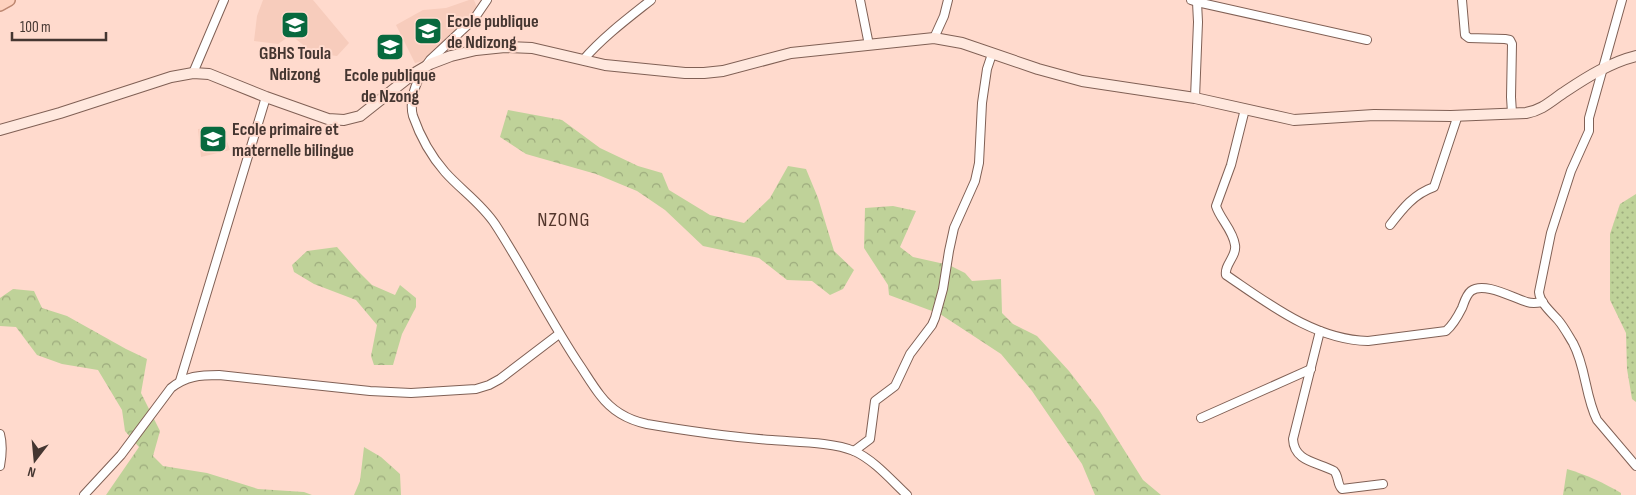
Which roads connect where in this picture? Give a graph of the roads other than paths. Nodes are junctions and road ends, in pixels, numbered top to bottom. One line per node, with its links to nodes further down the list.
1 (9, 0): 10 (main road)
2 (224, 0): 19 (street)
3 (487, 0): 17 (street)
4 (650, 0): 16 (street)
5 (860, 0): 13 (street)
6 (948, 0): 11 (street)
7 (1462, 0): 23 (street)
8 (1622, 0): 18 (street)
9 (1195, 1): 12 (street); 21 (street)
10 (0, 5)
11 (934, 38): 13 (street); 14 (street)
12 (1367, 40)
13 (869, 45): 16 (street)
14 (992, 54): 21 (street); 34 (street)
15 (1636, 56): 18 (street)
16 (583, 60): 17 (street)
17 (424, 67): 20 (street); 29 (street)
18 (1604, 69): 23 (street); 27 (street)
19 (193, 73): 20 (street); 25 (street)
20 (266, 97): 31 (street)
21 (1195, 98): 22 (street)
22 (1245, 109): 24 (street); 28 (street)
23 (1512, 113): 24 (street)
24 (1458, 115): 26 (street)
25 (0, 130)
26 (1390, 225)
27 (1543, 302): 28 (street); 36 (street)
28 (1320, 331): 30 (street)
29 (559, 334): 31 (street); 34 (street)
30 (1311, 369): 32 (street); 37 (street)
31 (180, 381): 38 (street)
32 (1201, 418)
33 (0, 434): 35 (street)
34 (854, 451): 39 (street)
35 (0, 466)
36 (1636, 466)
37 (1383, 484)
38 (84, 495)
39 (906, 495)

